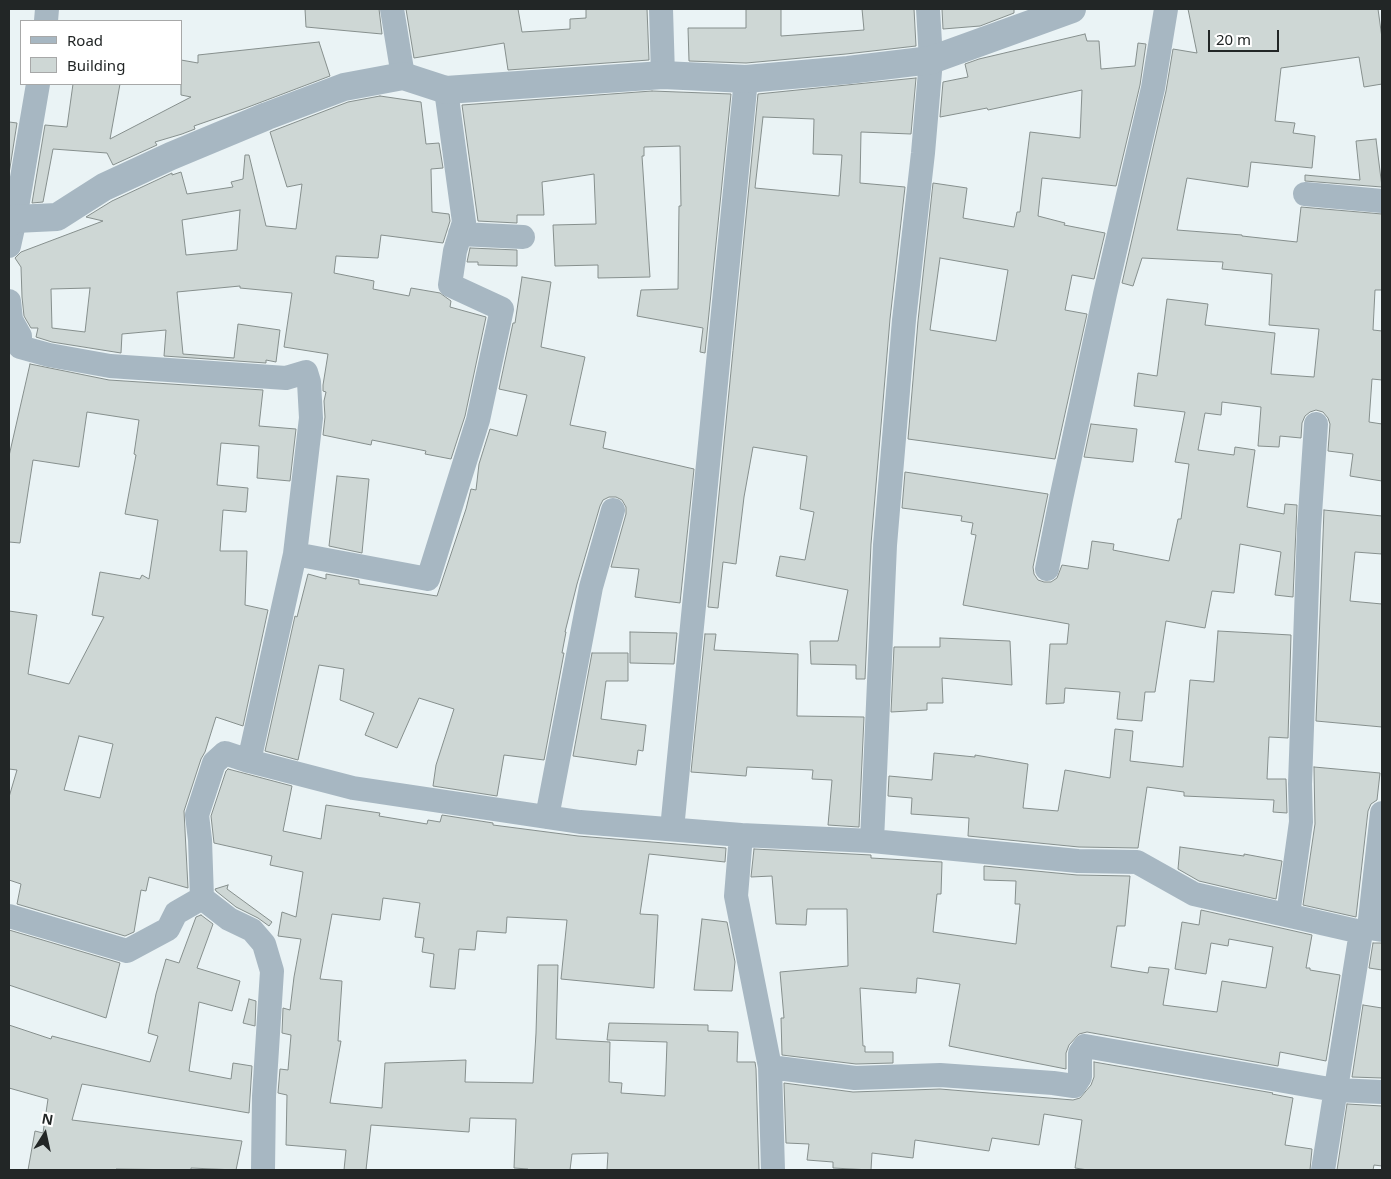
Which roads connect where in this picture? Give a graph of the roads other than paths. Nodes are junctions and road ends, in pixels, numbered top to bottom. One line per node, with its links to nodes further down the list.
1 (392, 9): 8 (street)
2 (661, 9): 7 (street)
3 (928, 9): 6 (street)
4 (1072, 9): 6 (street)
5 (1166, 9): 22 (street)
6 (931, 60): 9 (street); 28 (street)
7 (663, 75): 9 (street); 11 (street)
8 (403, 76): 11 (street); 14 (street)
9 (746, 79): 26 (street)
10 (38, 85): 14 (street)
11 (446, 90): 15 (street)
12 (1304, 194): 13 (street)
13 (1382, 201)
14 (12, 221): 17 (street)
15 (460, 234): 16 (street); 21 (street)
16 (523, 237)
17 (9, 246)
18 (9, 301): 21 (street)
19 (1316, 424): 30 (street)
20 (613, 510): 25 (street)
21 (295, 554): 23 (street)
22 (1047, 570)
23 (249, 761): 25 (street); 29 (street)
24 (1382, 813): 32 (street)
25 (547, 817): 26 (street)
26 (672, 829): 27 (street)
27 (741, 834): 28 (street); 33 (street)
28 (872, 841): 30 (street)
29 (202, 898): 31 (street); 36 (street)
30 (1288, 915): 32 (street)
31 (9, 916)
32 (1371, 930): 34 (street)
33 (770, 1066): 34 (street); 37 (street)
34 (1335, 1090): 35 (street); 38 (street)
35 (1382, 1092)
36 (264, 1170)
37 (773, 1170)
38 (1323, 1170)

